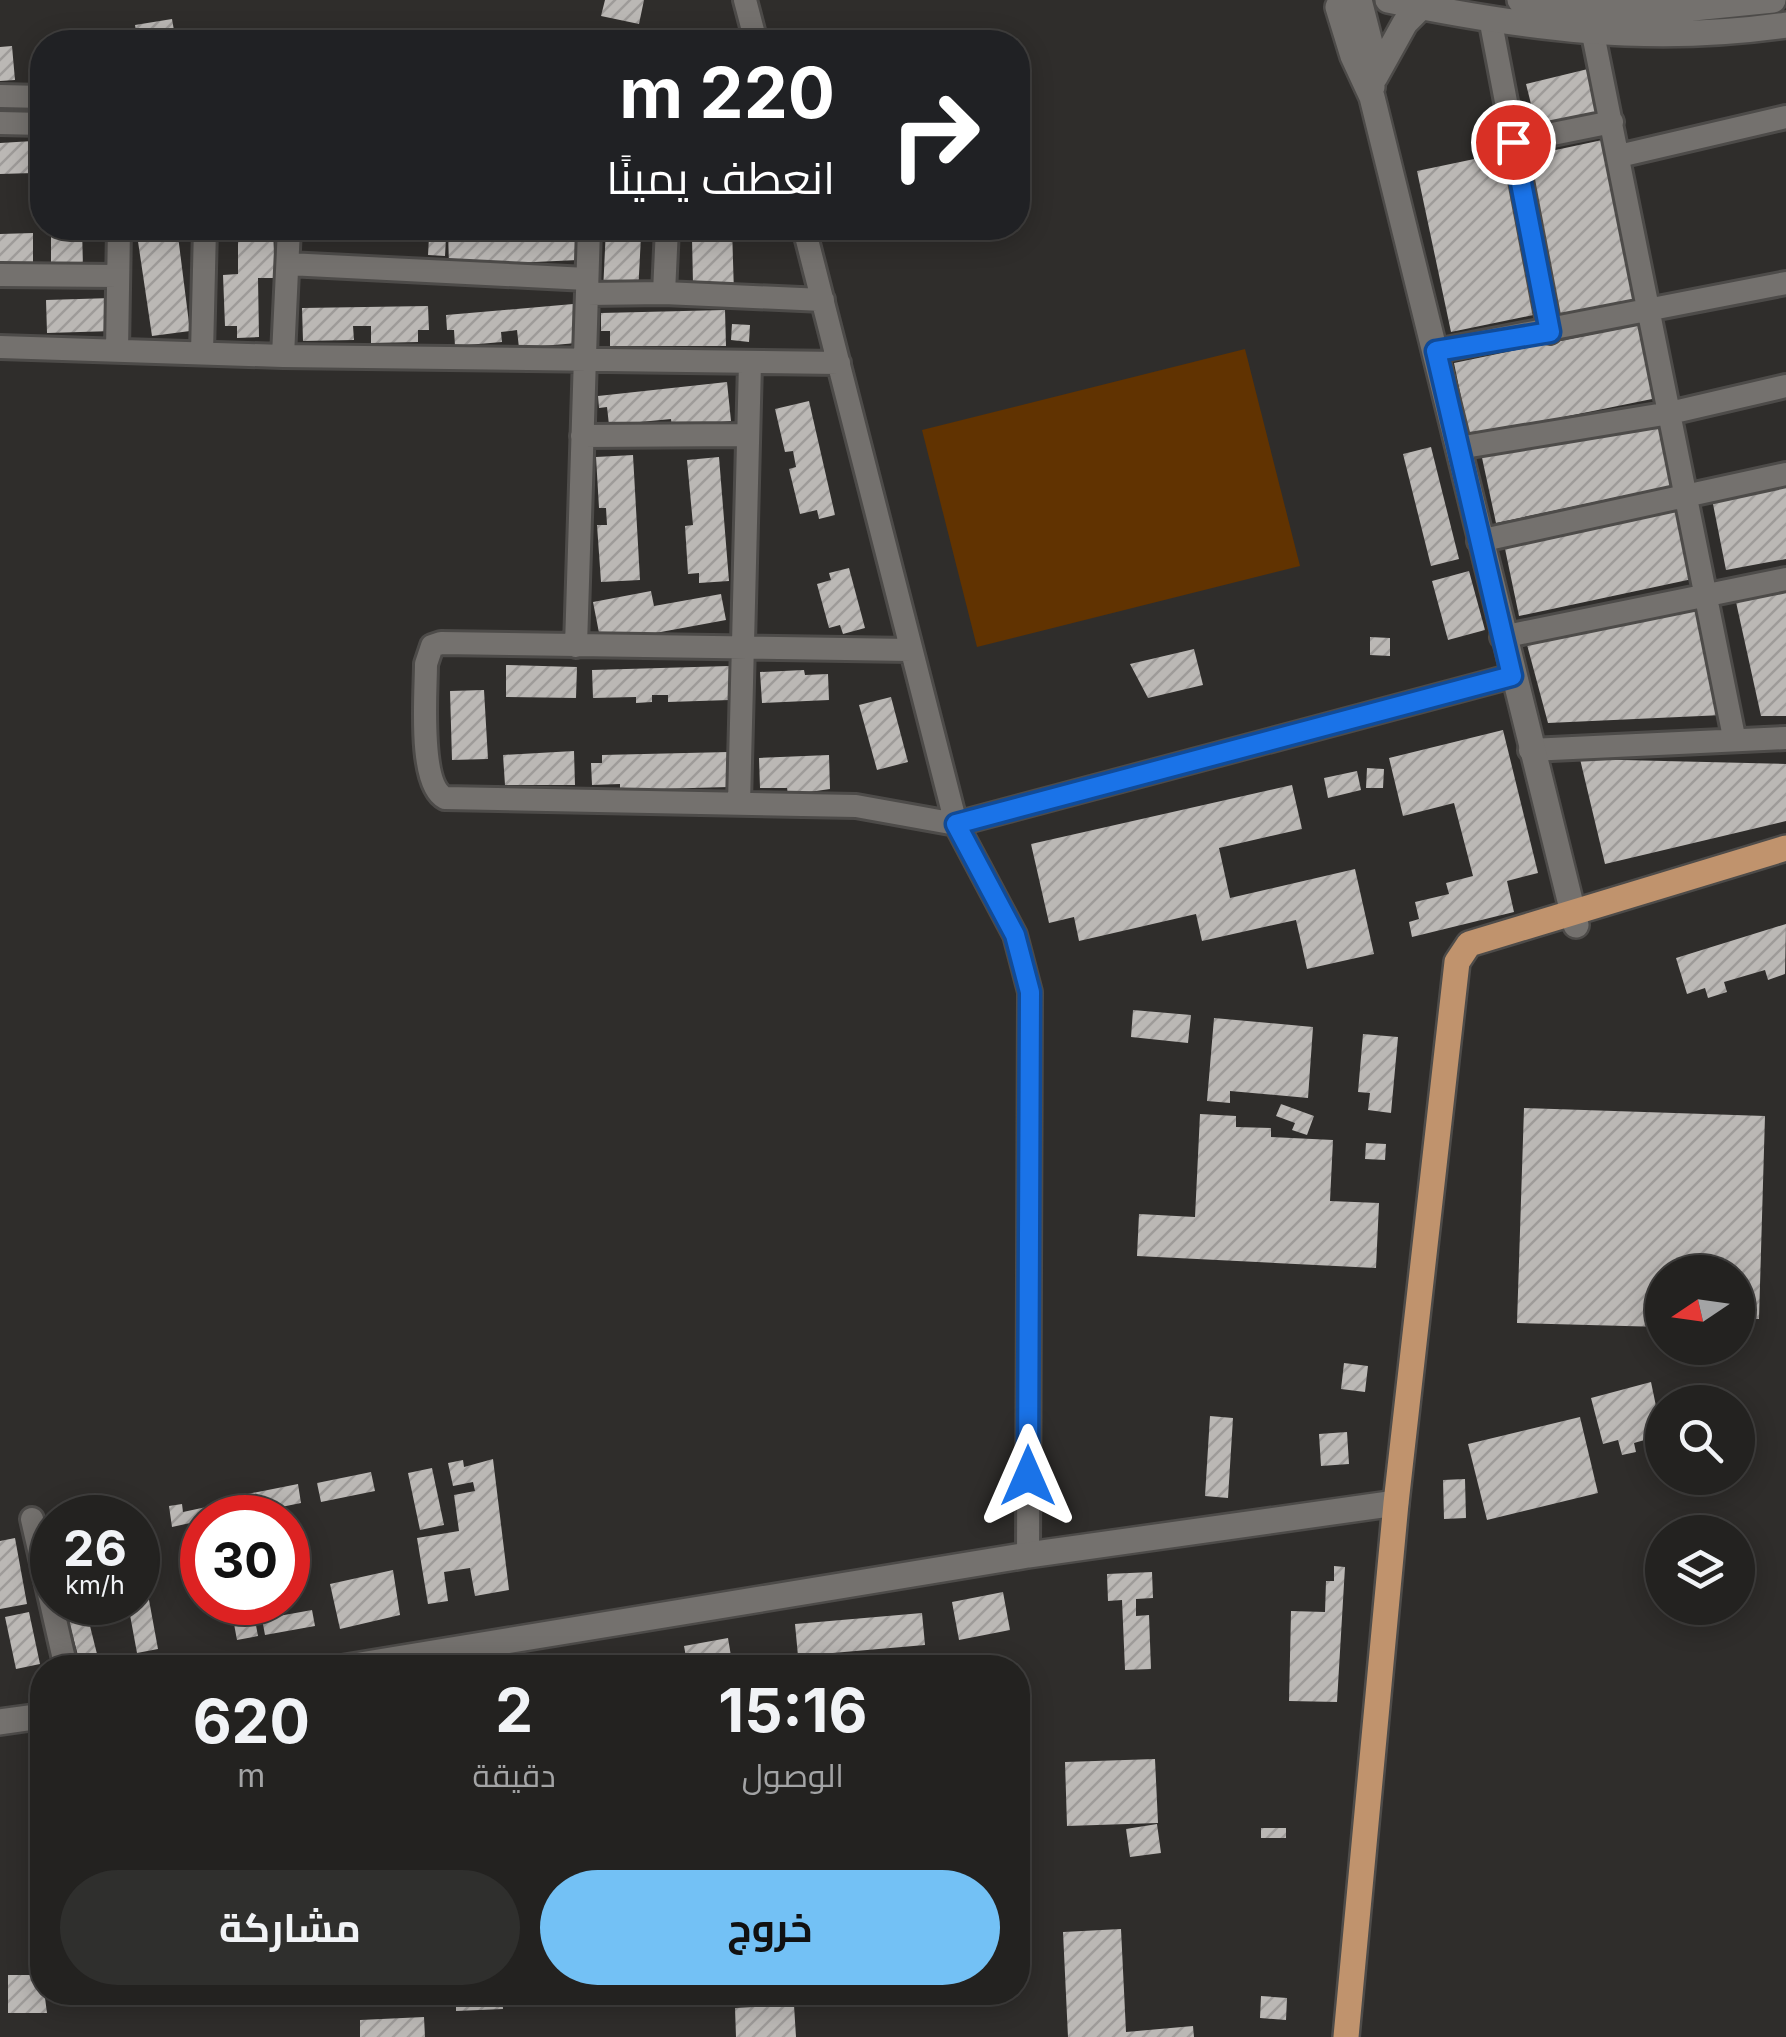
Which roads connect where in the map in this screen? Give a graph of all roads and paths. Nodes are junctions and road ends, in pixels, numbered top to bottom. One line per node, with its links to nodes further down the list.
1 (746, 0): 10 (street)
2 (1388, 0): 7 (street)
3 (1520, 0): 6 (street)
4 (1773, 0): 6 (street)
5 (1342, 2): 12 (street)
6 (1704, 4)
7 (1422, 7): 8 (street); 12 (street)
8 (1490, 18): 11 (street); 19 (street)
9 (1786, 25): 11 (street)
10 (753, 30)
11 (1593, 34): 16 (street)
12 (1372, 89): 38 (street)
13 (0, 96): 14 (street)
14 (30, 97)
15 (1786, 117): 20 (street)
16 (1612, 122): 19 (street); 20 (street)
17 (0, 123): 18 (street)
18 (30, 124)
19 (1513, 142): 35 (street)
20 (1619, 156): 34 (street)
21 (119, 240): 29 (street)
22 (205, 240): 39 (street)
23 (289, 240): 27 (street)
24 (588, 240): 31 (street)
25 (667, 240): 32 (street)
26 (807, 240): 33 (street)
27 (288, 264): 31 (street); 40 (street)
28 (0, 275): 29 (street)
29 (118, 276): 37 (street)
30 (1786, 283): 34 (street)
31 (587, 286): 32 (street); 41 (street)
32 (664, 293): 33 (street)
33 (822, 300): 43 (street)
34 (1650, 310): 35 (street); 45 (street)
35 (1550, 332): 38 (street)
36 (0, 347): 37 (street)
37 (117, 350): 39 (street)
38 (1436, 351): 48 (street)
39 (202, 353): 40 (street)
40 (283, 356): 41 (street)
41 (585, 357): 42 (street); 46 (street)
42 (750, 363): 43 (street); 47 (street)
43 (839, 363): 57 (street)
44 (1786, 386): 45 (street)
45 (1670, 412): 48 (street); 50 (street)
46 (582, 436): 47 (street); 55 (street)
47 (748, 436): 56 (street)
48 (1458, 448): 51 (street)
49 (1786, 474): 50 (street)
50 (1688, 497): 51 (street); 53 (street)
51 (1480, 541): 54 (street)
52 (1786, 579): 53 (street)
53 (1708, 595): 54 (street); 59 (street)
54 (1502, 637): 58 (street)
55 (576, 646): 56 (street); 62 (street)
56 (743, 648): 57 (street); 62 (street)
57 (911, 650): 63 (street)
58 (1512, 676): 61 (street); 63 (street)
59 (1734, 737): 60 (street); 61 (street)
60 (1786, 738)
61 (1530, 750): 66 (street)
62 (739, 803): 63 (street)
63 (956, 824): 68 (street)
64 (1786, 848): 66 (main road)
65 (1786, 862): 66 (main road)
66 (1575, 918): 67 (main road)
67 (1396, 1503): 68 (street); 74 (main road)
68 (1028, 1555): 71 (street)
69 (56, 1625): 70 (street)
70 (63, 1655)
71 (421, 1655)
72 (30, 1718): 73 (street)
73 (0, 1722)
74 (1346, 2037)

